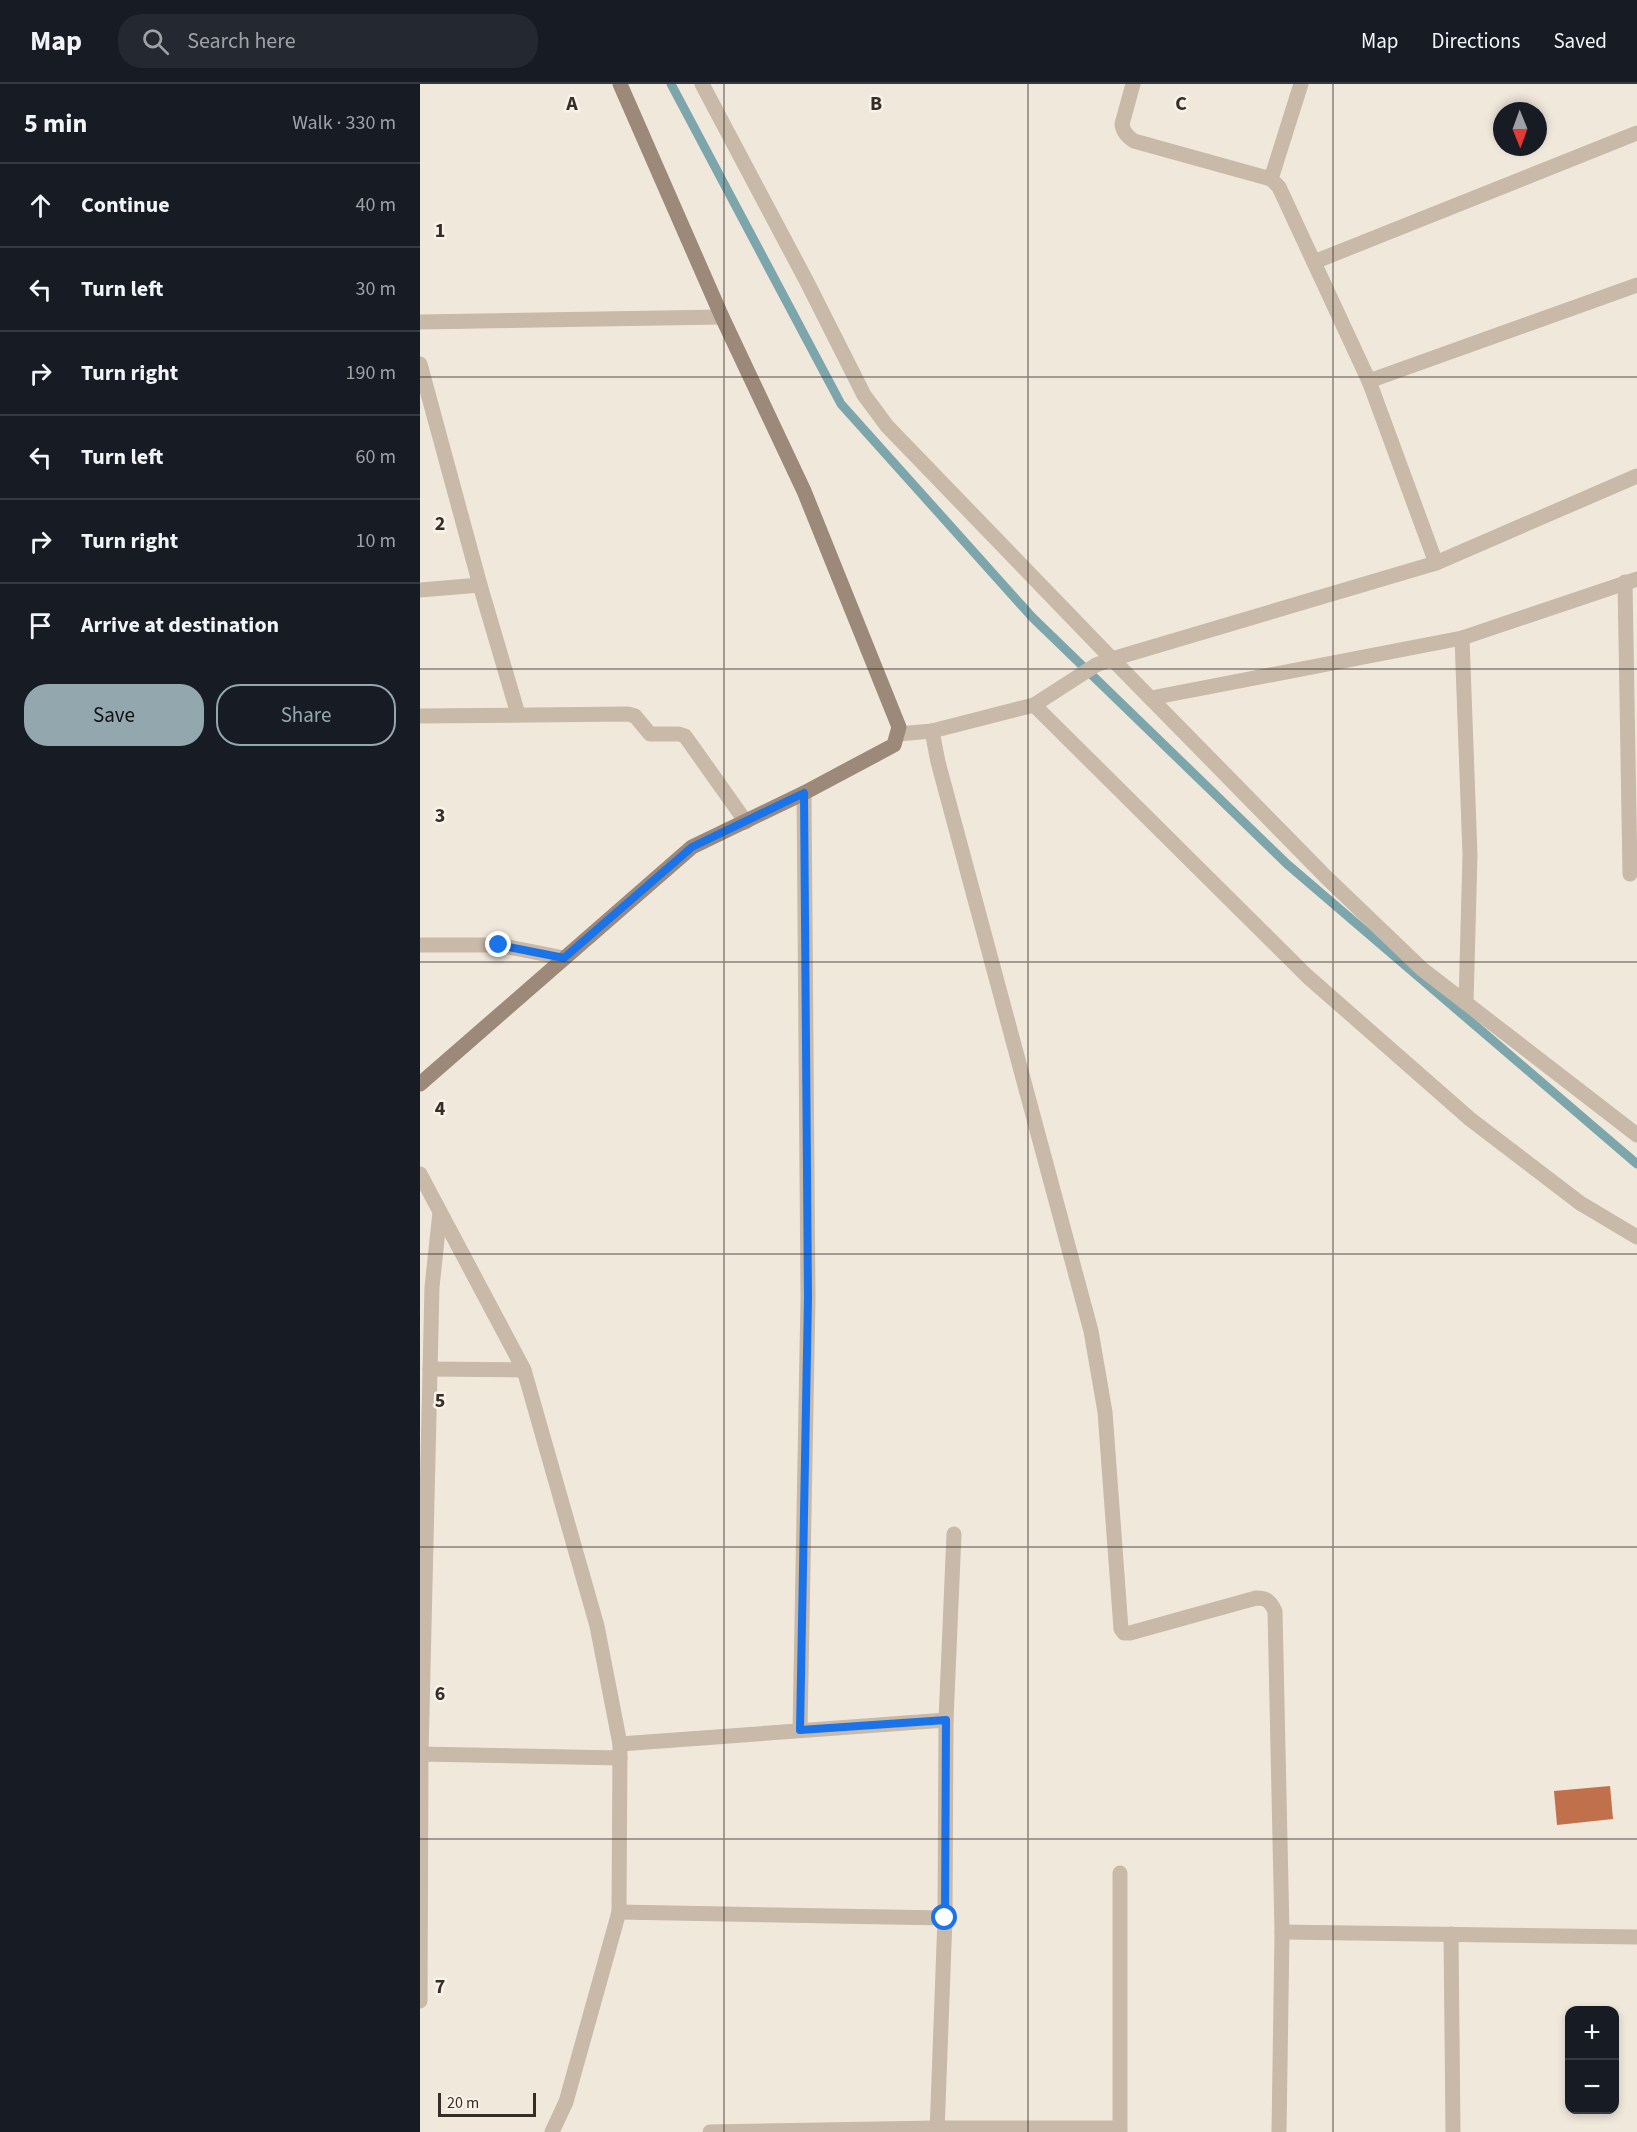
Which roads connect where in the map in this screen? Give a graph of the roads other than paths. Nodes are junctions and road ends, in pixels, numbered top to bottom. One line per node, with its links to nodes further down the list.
1 (620, 84): 9 (street)
2 (702, 84): 19 (street)
3 (1133, 84): 6 (street)
4 (1301, 84): 6 (street)
5 (1637, 133): 7 (street)
6 (1271, 179): 7 (street)
7 (1314, 262): 12 (street)
8 (1637, 285): 12 (street)
9 (722, 317): 10 (street); 25 (street)
10 (420, 322)
11 (420, 364): 16 (street)
12 (1369, 381): 14 (street)
13 (1637, 476): 14 (street)
14 (1436, 563): 19 (street)
15 (1631, 580): 18 (street); 28 (street)
16 (480, 585): 17 (street); 22 (street)
17 (420, 590)
18 (1462, 638): 20 (street); 31 (street)
19 (1112, 659): 20 (street); 21 (street)
20 (1151, 698): 31 (street)
21 (1034, 705): 24 (street); 36 (street)
22 (518, 714): 23 (street); 27 (street)
23 (420, 716)
24 (932, 730): 25 (street); 47 (street)
25 (898, 734): 26 (street)
26 (804, 793): 27 (street); 41 (street)
27 (746, 822): 30 (street)
28 (1630, 874)
29 (420, 945): 30 (street)
30 (564, 958): 32 (street)
31 (1467, 1003): 33 (street)
32 (420, 1084)
33 (1637, 1135)
34 (420, 1174): 35 (street)
35 (440, 1212): 37 (street); 38 (street)
36 (1637, 1237)
37 (430, 1369): 38 (street); 43 (street)
38 (524, 1370): 42 (street)
39 (954, 1534): 40 (street)
40 (946, 1720): 41 (street); 46 (street)
41 (800, 1730): 42 (street)
42 (620, 1751): 43 (street); 45 (street)
43 (421, 1754): 50 (street)
44 (1120, 1873): 52 (street)
45 (619, 1912): 46 (street); 53 (street)
46 (945, 1918): 51 (street)
47 (1282, 1932): 48 (street); 55 (street)
48 (1451, 1934): 49 (street); 56 (street)
49 (1637, 1937)
50 (420, 2001)
51 (936, 2130): 52 (street); 54 (street)
52 (1120, 2130)
53 (552, 2132)
54 (710, 2132)
55 (1279, 2132)
56 (1453, 2132)

